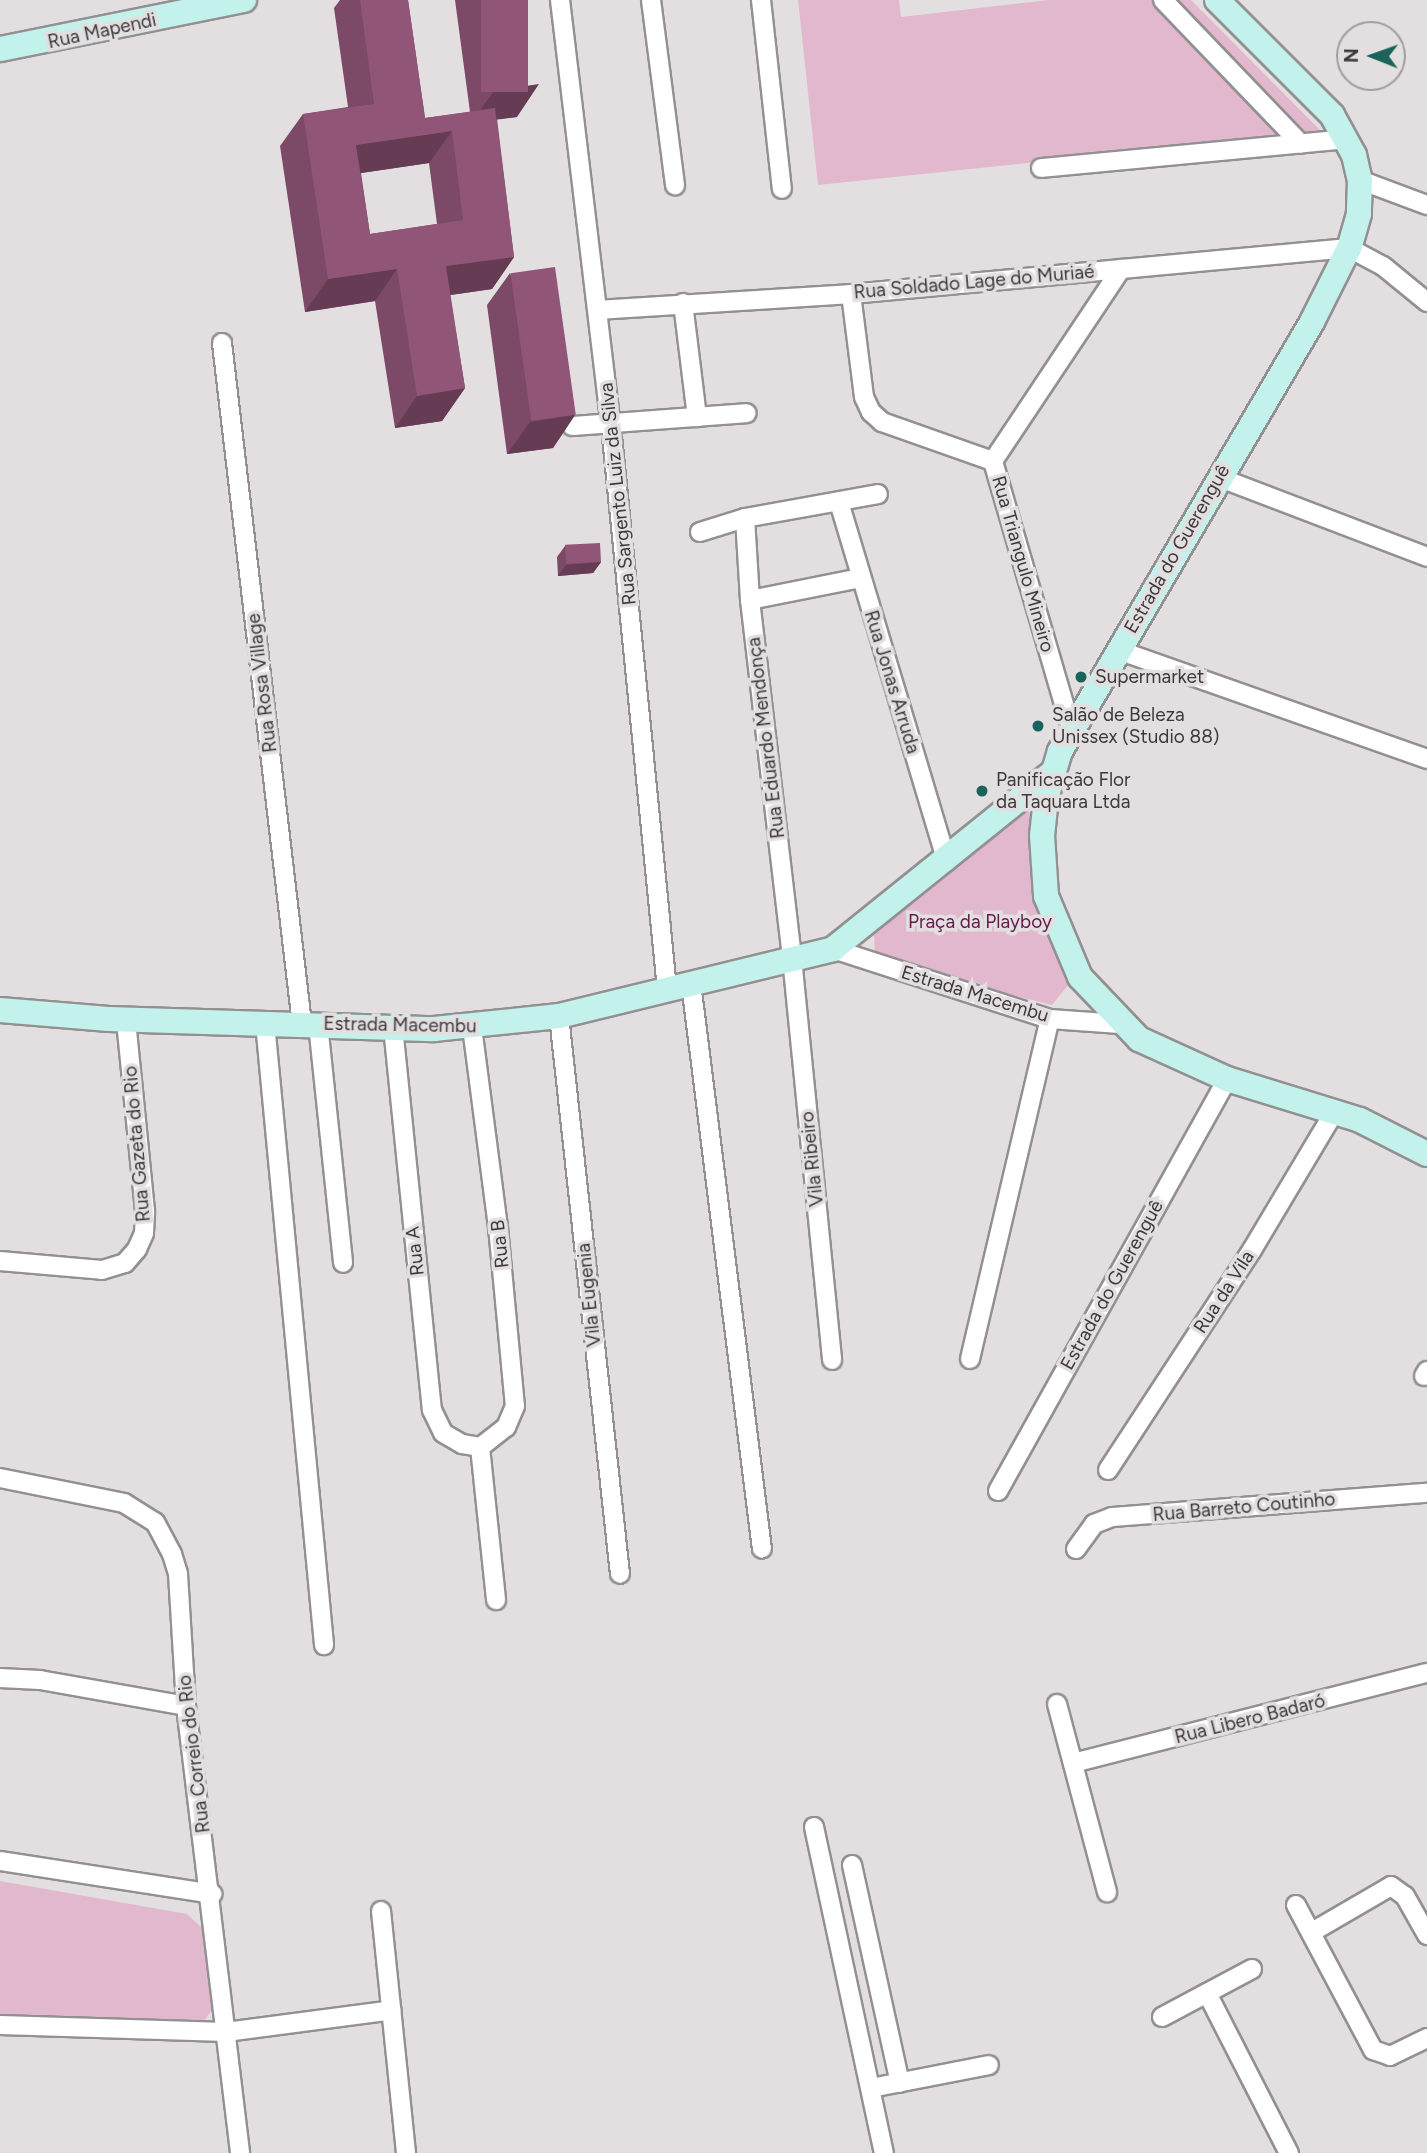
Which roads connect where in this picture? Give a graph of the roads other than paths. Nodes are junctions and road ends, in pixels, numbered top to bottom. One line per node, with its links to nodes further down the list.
1 (244, 0): 7 (main road, Rua Mapendi)
2 (560, 0): 20 (street, Rua Sargento Luiz da Silva)
3 (651, 0): 12 (street)
4 (761, 0): 13 (street)
5 (1163, 0): 9 (street)
6 (1217, 0): 8 (main road, Estrada do Guerenguê)
7 (0, 48)
8 (1347, 139): 9 (street); 11 (main road, Estrada do Guerenguê)
9 (1301, 144): 10 (street)
10 (1041, 168)
11 (1360, 180): 14 (street); 15 (main road, Estrada do Guerenguê)
12 (675, 185)
13 (782, 190)
14 (1427, 205)
15 (1349, 248): 16 (street, Rua Soldado Lage do Muriaé); 18 (street); 27 (main road, Estrada do Guerenguê)
16 (1121, 269): 17 (street, Rua Soldado Lage do Muriaé); 26 (street, Rua Triangulo Mineiro)
17 (851, 294): 19 (street, Rua Soldado Lage do Muriaé); 26 (street)
18 (1427, 302)
19 (683, 303): 20 (street, Rua Soldado Lage do Muriaé); 23 (street)
20 (598, 310): 25 (street, Rua Sargento Luiz da Silva)
21 (222, 343): 49 (street, Rua Rosa Village)
22 (747, 413): 23 (street)
23 (697, 417): 25 (street)
24 (572, 426): 25 (street)
25 (611, 426): 43 (street, Rua Sargento Luiz da Silva)
26 (993, 461): 36 (street, Rua Triangulo Mineiro)
27 (1219, 477): 32 (street); 35 (main road, Estrada do Guerenguê)
28 (878, 494): 29 (street)
29 (839, 502): 30 (street); 33 (street, Rua Jonas Arruda)
30 (745, 518): 31 (street); 34 (street, Rua Eduardo Mendonça)
31 (700, 531)
32 (1427, 557)
33 (860, 578): 34 (street); 39 (street, Rua Jonas Arruda)
34 (750, 600): 41 (street, Rua Eduardo Mendonça)
35 (1118, 650): 36 (main road, Estrada do Guerenguê); 37 (street)
36 (1071, 728): 38 (main road, Estrada do Guerenguê)
37 (1427, 759)
38 (1052, 773): 39 (main road, Estrada Macembu); 50 (main road, Estrada do Guerenguê)
39 (947, 861): 40 (main road, Estrada Macembu)
40 (833, 949): 41 (main road, Estrada Macembu); 47 (street, Estrada Macembu)
41 (792, 958): 42 (main road, Estrada Macembu); 59 (street, Vila Ribeiro)
42 (691, 983): 43 (main road, Estrada Macembu); 65 (street)
43 (667, 989): 45 (main road, Estrada Macembu)
44 (0, 1010): 46 (main road, Estrada Macembu)
45 (559, 1016): 52 (main road, Estrada Macembu); 67 (street, Vila Eugenia)
46 (126, 1019): 48 (main road, Estrada Macembu); 56 (street, Rua Gazeta do Rio)
47 (1050, 1019): 50 (street, Estrada Macembu); 58 (street)
48 (265, 1023): 49 (main road, Estrada Macembu); 69 (street)
49 (310, 1024): 51 (main road, Estrada Macembu); 57 (street, Rua Rosa Village)
50 (1120, 1024): 53 (main road, Estrada do Guerenguê)
51 (393, 1027): 52 (main road, Estrada Macembu); 60 (street, Rua A)
52 (472, 1027): 60 (street, Rua B)
53 (1227, 1079): 54 (main road, Estrada do Guerenguê); 63 (street, Estrada do Guerenguê)
54 (1335, 1111): 55 (main road, Estrada do Guerenguê); 61 (street, Rua da Vila)
55 (1427, 1154)
56 (0, 1261)
57 (343, 1263)
58 (970, 1359)
59 (832, 1360)
60 (480, 1447): 68 (street)
61 (1108, 1470)
62 (0, 1478): 73 (street, Rua Correio do Rio)
63 (998, 1491)
64 (1427, 1493): 66 (street, Rua Barreto Coutinho)
65 (762, 1549)
66 (1076, 1549)
67 (620, 1574)
68 (496, 1600)
69 (324, 1645)
70 (1427, 1674): 74 (street, Rua Libero Badaró)
71 (0, 1678): 73 (street)
72 (1057, 1704): 74 (street)
73 (186, 1706): 79 (street, Rua Correio do Rio)
74 (1073, 1763): 78 (street)
75 (814, 1827): 93 (street)
76 (0, 1861): 79 (street)
77 (852, 1865): 92 (street)
78 (1107, 1892)
79 (212, 1894): 89 (street, Rua Correio do Rio)
80 (1296, 1905): 82 (street)
81 (381, 1910): 86 (street)
82 (1312, 1932): 83 (street); 90 (street)
83 (1427, 1935)
84 (1252, 1969): 85 (street)
85 (1207, 1993): 87 (street); 97 (street)
86 (392, 2010): 89 (street); 95 (street)
87 (1162, 2017)
88 (0, 2025): 89 (street)
89 (226, 2032): 94 (street, Rua Correio do Rio)
90 (1427, 2038)
91 (989, 2065): 92 (street)
92 (900, 2083): 93 (street)
93 (870, 2088): 96 (street)
94 (240, 2153)
95 (406, 2153)
96 (884, 2153)
97 (1289, 2153)

